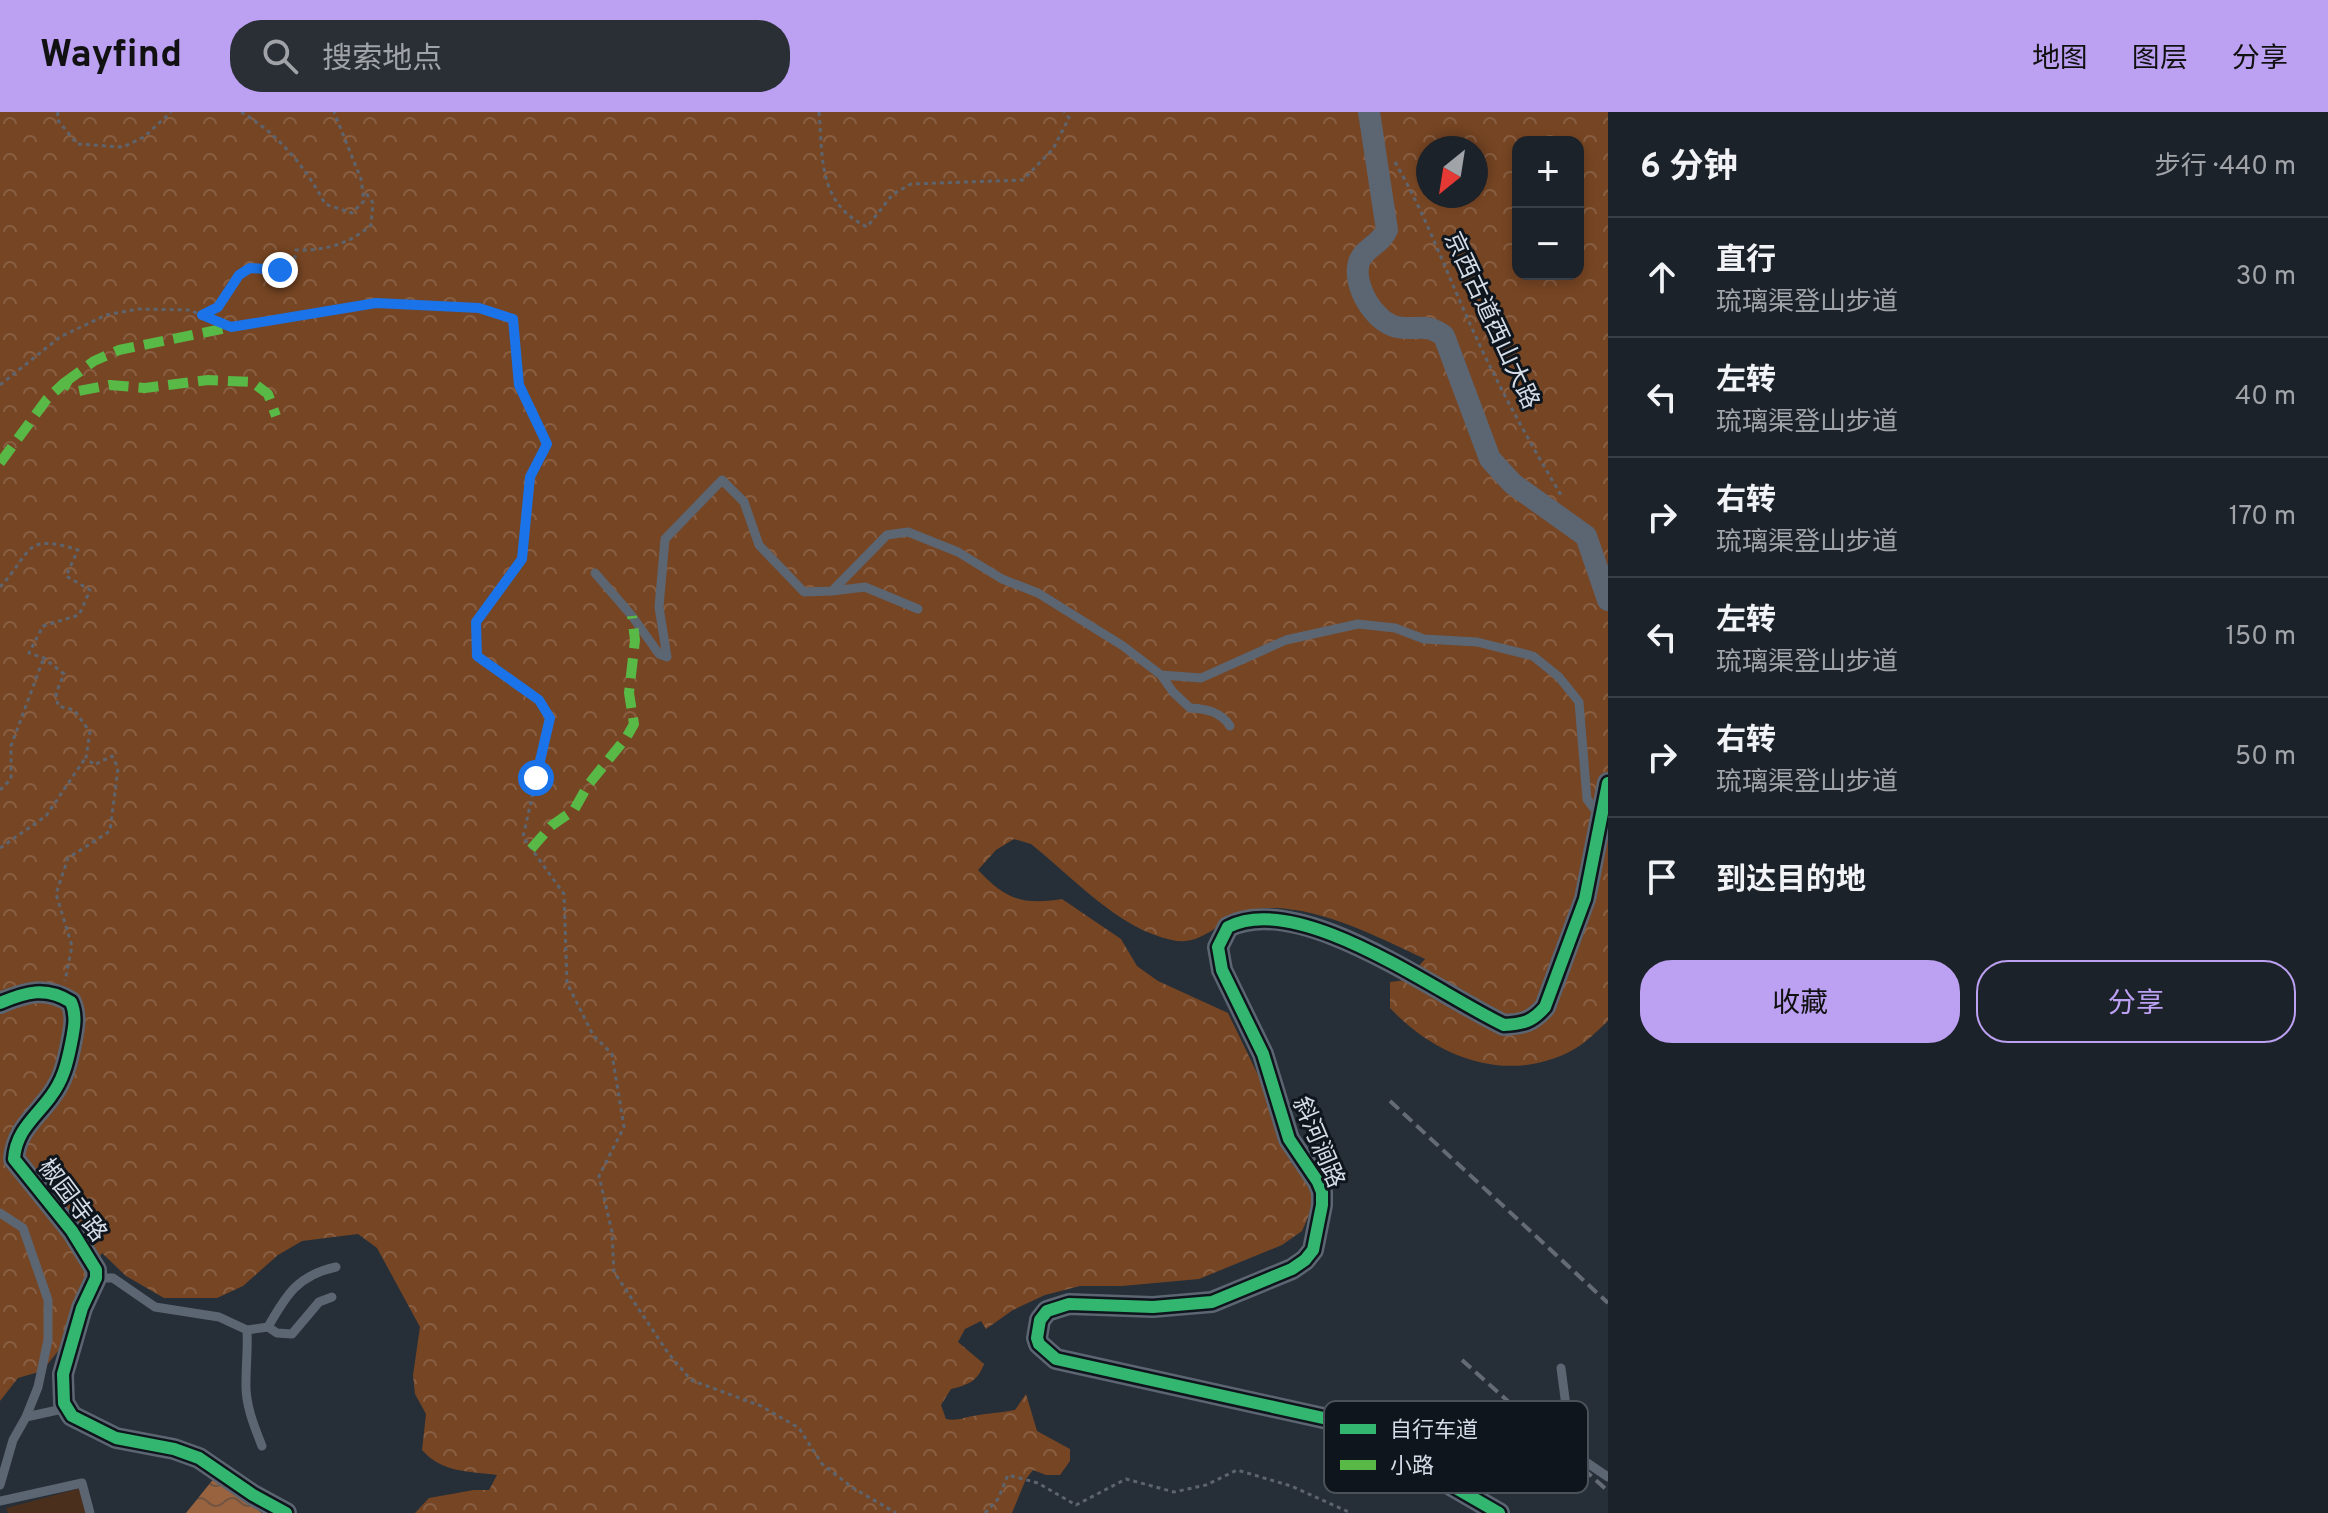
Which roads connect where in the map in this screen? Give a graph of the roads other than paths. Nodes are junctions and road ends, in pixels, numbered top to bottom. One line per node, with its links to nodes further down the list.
1 (1369, 112): 4 (street)
2 (595, 573): 3 (lane)
3 (832, 591): 5 (lane); 6 (lane)
4 (1608, 600)
5 (918, 609)
6 (1161, 675): 7 (lane); 9 (lane)
7 (1230, 726)
8 (1608, 783): 9 (street, 斜河涧路)
9 (1600, 817): 22 (street, 斜河涧路)
10 (0, 1003): 13 (street, 椒园寺路)
11 (0, 1213): 18 (lane)
12 (336, 1267): 15 (lane)
13 (96, 1278): 16 (lane); 19 (street, 椒园寺路)
14 (332, 1297): 15 (lane)
15 (268, 1327): 16 (lane)
16 (247, 1330): 23 (lane)
17 (1561, 1368): 20 (lane)
18 (38, 1387): 19 (lane); 21 (lane)
19 (65, 1398): 21 (lane); 30 (street)
20 (1565, 1401)
21 (26, 1417): 26 (lane)
22 (1324, 1418)
23 (262, 1446)
24 (1588, 1463): 25 (lane)
25 (1608, 1477)
26 (0, 1485)
27 (1464, 1493): 31 (street, 斜河涧路)
28 (0, 1501): 29 (lane)
29 (90, 1513)
30 (286, 1513)
31 (1499, 1513)

